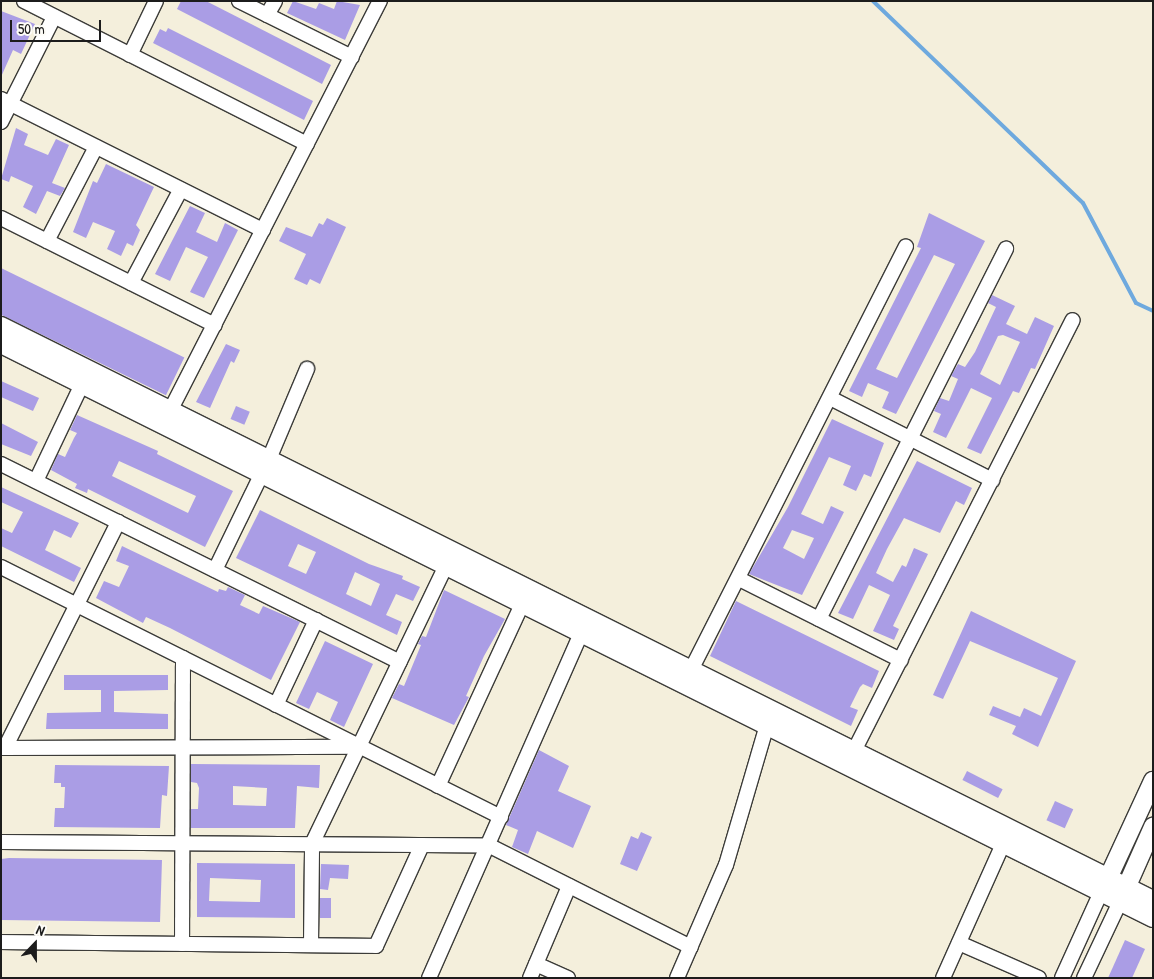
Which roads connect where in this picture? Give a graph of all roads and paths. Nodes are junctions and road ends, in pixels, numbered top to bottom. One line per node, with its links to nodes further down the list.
1 (24, 1): 7 (street)
2 (156, 1): 8 (street)
3 (240, 1): 6 (street)
4 (275, 1): 6 (street)
5 (380, 1): 9 (street)
6 (267, 15): 9 (street)
7 (54, 17): 8 (street); 10 (street)
8 (130, 55): 12 (street)
9 (352, 57): 12 (street)
10 (6, 101): 11 (street); 13 (street)
11 (1, 122)
12 (307, 144): 16 (street)
13 (96, 147): 14 (street); 17 (street)
14 (181, 189): 16 (street); 20 (street)
15 (1, 218): 17 (street)
16 (263, 230): 22 (street)
17 (47, 240): 20 (street)
18 (906, 247): 27 (street)
19 (1006, 248): 29 (street)
20 (131, 283): 22 (street)
21 (1073, 320): 32 (street)
22 (215, 325): 28 (street)
23 (1, 326): 28 (street)
24 (1, 344): 26 (street)
25 (307, 369): 31 (street)
26 (82, 384): 31 (street); 33 (street)
27 (830, 398): 29 (street); 38 (street)
28 (170, 411): 31 (street)
29 (910, 439): 32 (street); 41 (street)
30 (1, 464): 33 (street)
31 (266, 467): 35 (street); 37 (street); 47 (street)
32 (992, 480): 45 (street)
33 (36, 481): 34 (street)
34 (118, 522): 37 (street); 40 (street)
35 (446, 564): 39 (street); 46 (street)
36 (1, 567): 40 (street)
37 (215, 570): 42 (street)
38 (738, 579): 41 (street); 47 (street)
39 (522, 604): 43 (street); 56 (street)
40 (78, 606): 44 (street); 52 (street)
41 (819, 619): 45 (street)
42 (316, 620): 46 (street); 48 (street)
43 (581, 633): 50 (street); 57 (street)
44 (183, 658): 48 (street); 53 (street)
45 (901, 660): 54 (street)
46 (400, 662): 51 (street)
47 (691, 670): 49 (street)
48 (276, 705): 51 (street)
49 (772, 710): 50 (street); 54 (street)
50 (766, 727): 62 (street); 74 (street)
51 (359, 746): 53 (street); 56 (street); 61 (street)
52 (3, 748): 53 (street)
53 (182, 749): 60 (street)
54 (854, 751): 65 (street)
55 (1153, 781): 65 (street)
56 (438, 786): 57 (street)
57 (500, 817): 64 (street)
58 (1153, 827): 67 (street)
59 (1, 842): 60 (street)
60 (182, 844): 61 (street); 72 (street)
61 (312, 844): 63 (street); 73 (street)
62 (1004, 844): 65 (street); 71 (street)
63 (422, 845): 64 (street); 73 (street)
64 (488, 845): 66 (street); 76 (street)
65 (1105, 885): 67 (street); 82 (street)
66 (569, 886): 74 (street); 75 (street)
67 (1123, 894): 68 (street); 69 (street); 83 (street)
68 (1153, 900)
69 (1153, 918)
70 (1, 942): 72 (street)
71 (959, 943): 80 (street); 81 (street)
72 (182, 944): 73 (street)
73 (311, 945)
74 (690, 947): 79 (street)
75 (536, 964): 77 (street); 78 (street)
76 (429, 978)
77 (530, 978)
78 (568, 978)
79 (677, 978)
80 (943, 978)
81 (1039, 978)
82 (1062, 978)
83 (1084, 978)

